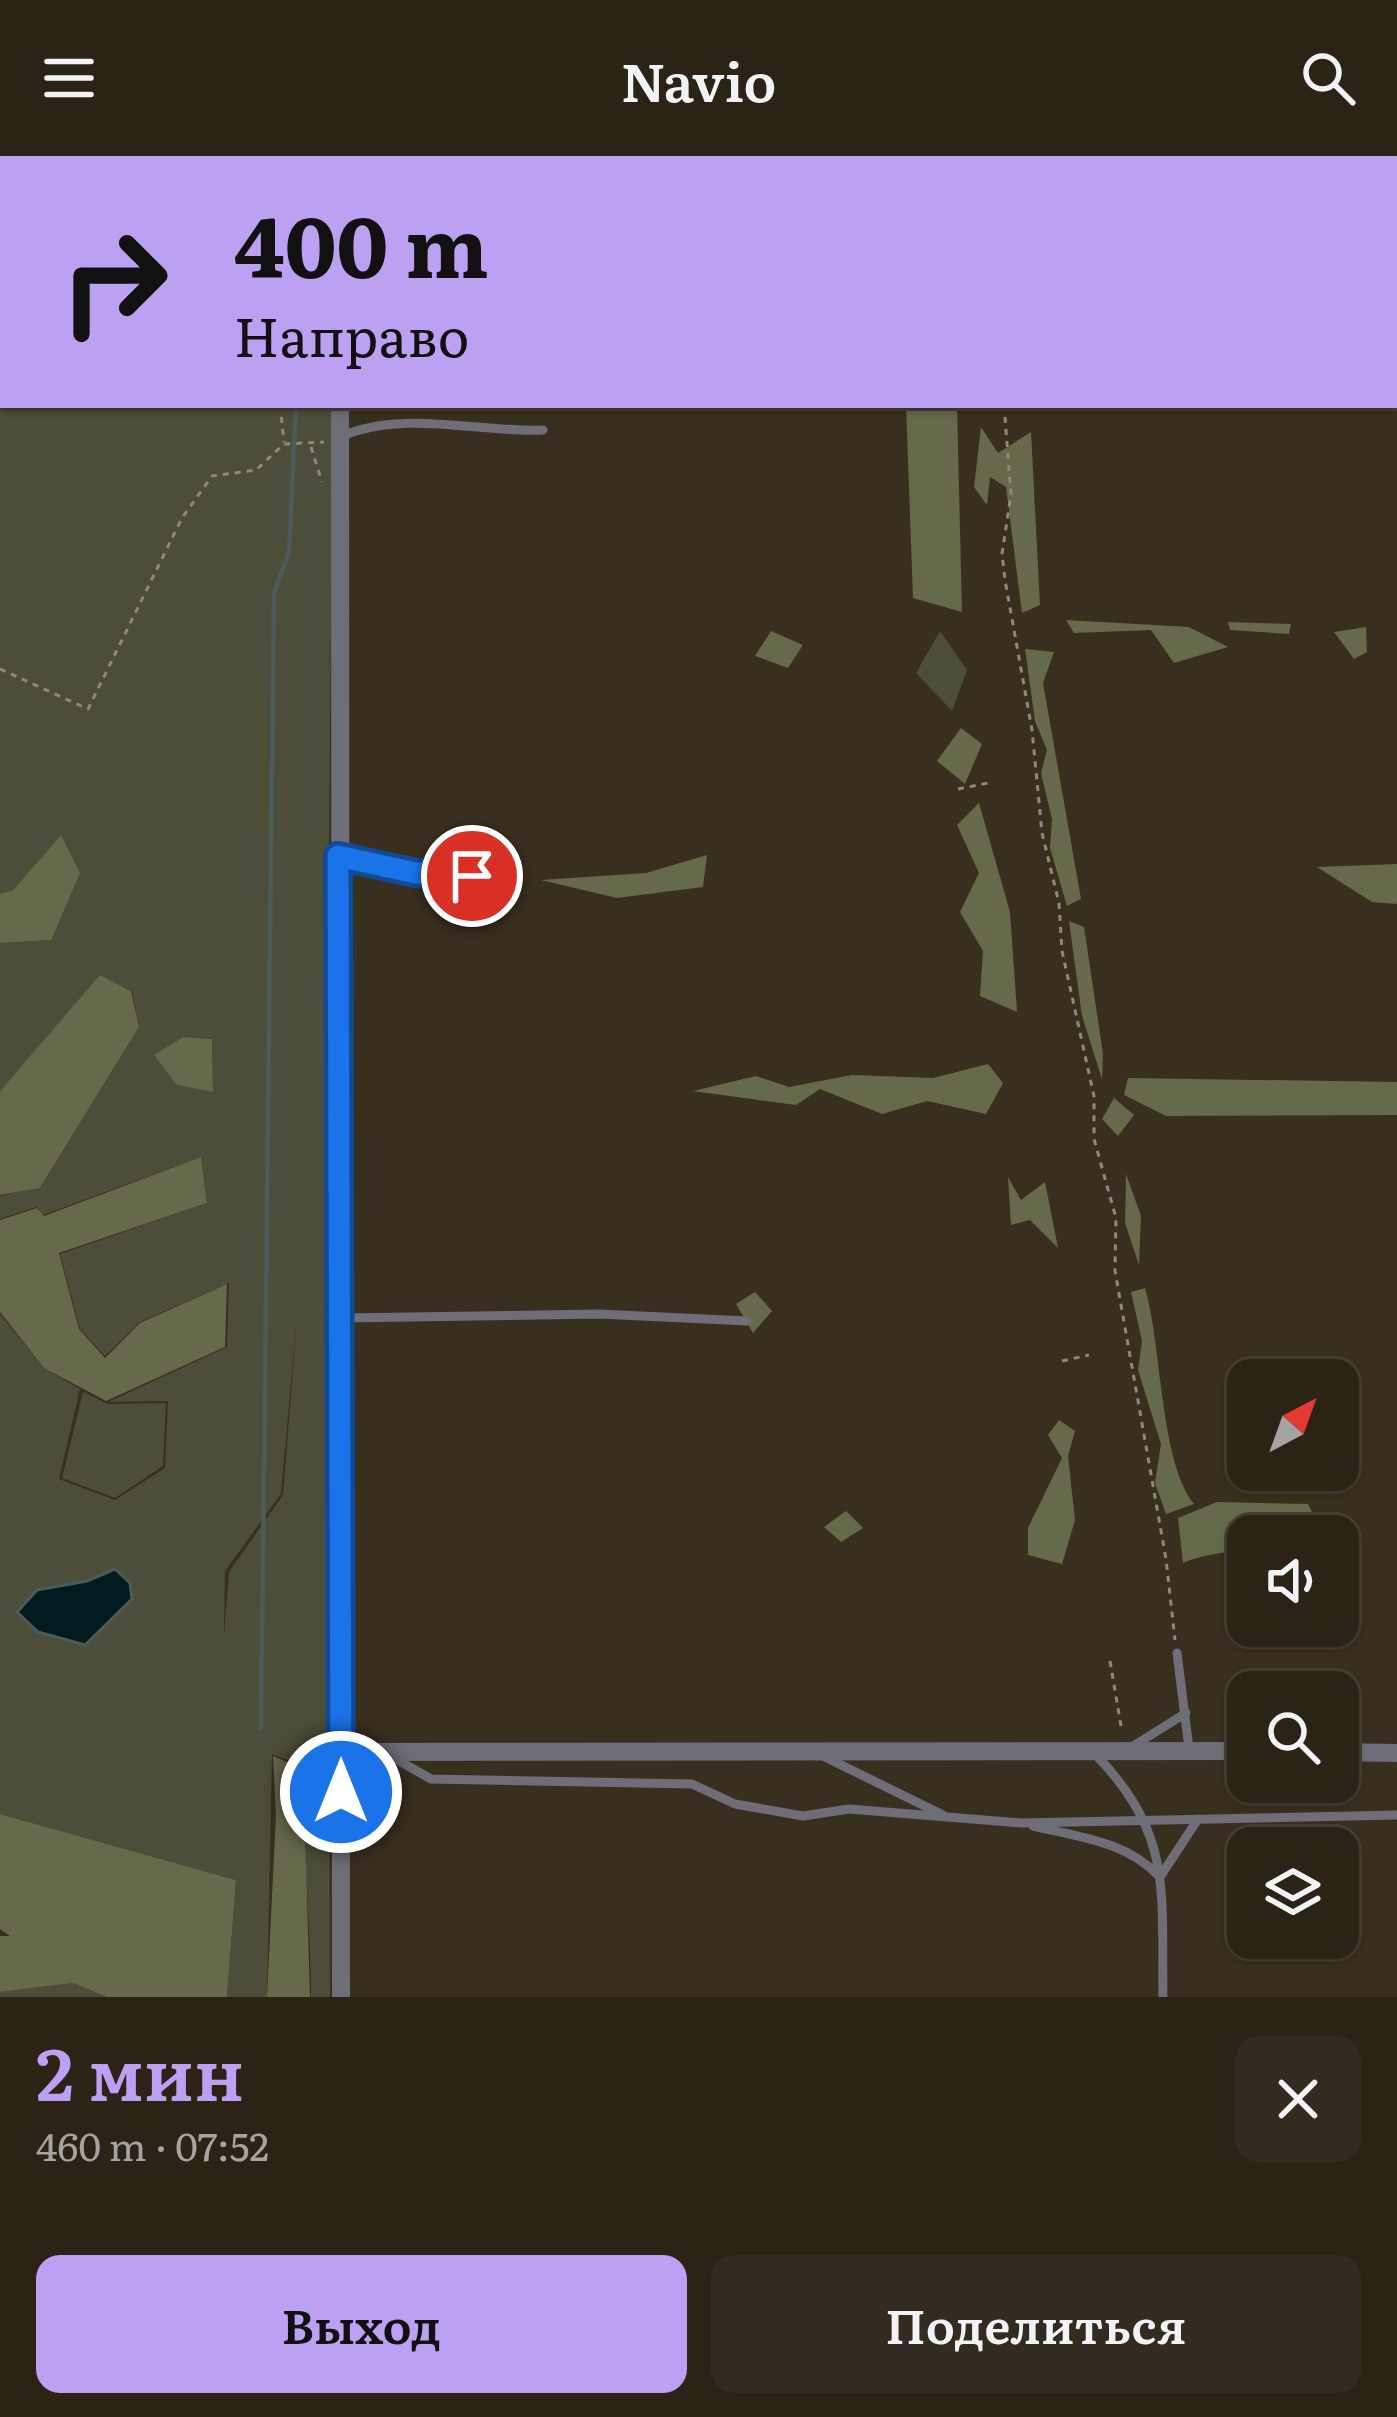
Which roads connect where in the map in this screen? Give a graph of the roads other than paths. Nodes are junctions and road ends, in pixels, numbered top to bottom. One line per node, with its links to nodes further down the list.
1 (340, 408): 3 (street)
2 (543, 430): 3 (lane)
3 (340, 437): 4 (street)
4 (338, 856): 5 (lane); 6 (street)
5 (500, 879)
6 (342, 1318): 7 (lane); 15 (street)
7 (747, 1321)
8 (1177, 1653): 9 (lane)
9 (1186, 1707): 10 (lane); 14 (lane)
10 (1189, 1749): 11 (street); 14 (street)
11 (1227, 1750)
12 (812, 1751): 13 (street); 16 (street); 20 (lane)
13 (1093, 1751): 14 (street); 22 (lane)
14 (1125, 1751)
15 (341, 1752): 16 (street); 25 (street)
16 (382, 1752): 20 (lane)
17 (1359, 1752): 18 (street)
18 (1397, 1753)
19 (1397, 1815): 21 (lane)
20 (949, 1818): 23 (lane)
21 (1198, 1819): 22 (lane); 24 (lane)
22 (1145, 1820): 23 (lane); 24 (lane)
23 (1022, 1823): 24 (lane)
24 (1160, 1876): 26 (lane)
25 (341, 1997)
26 (1163, 1997)

